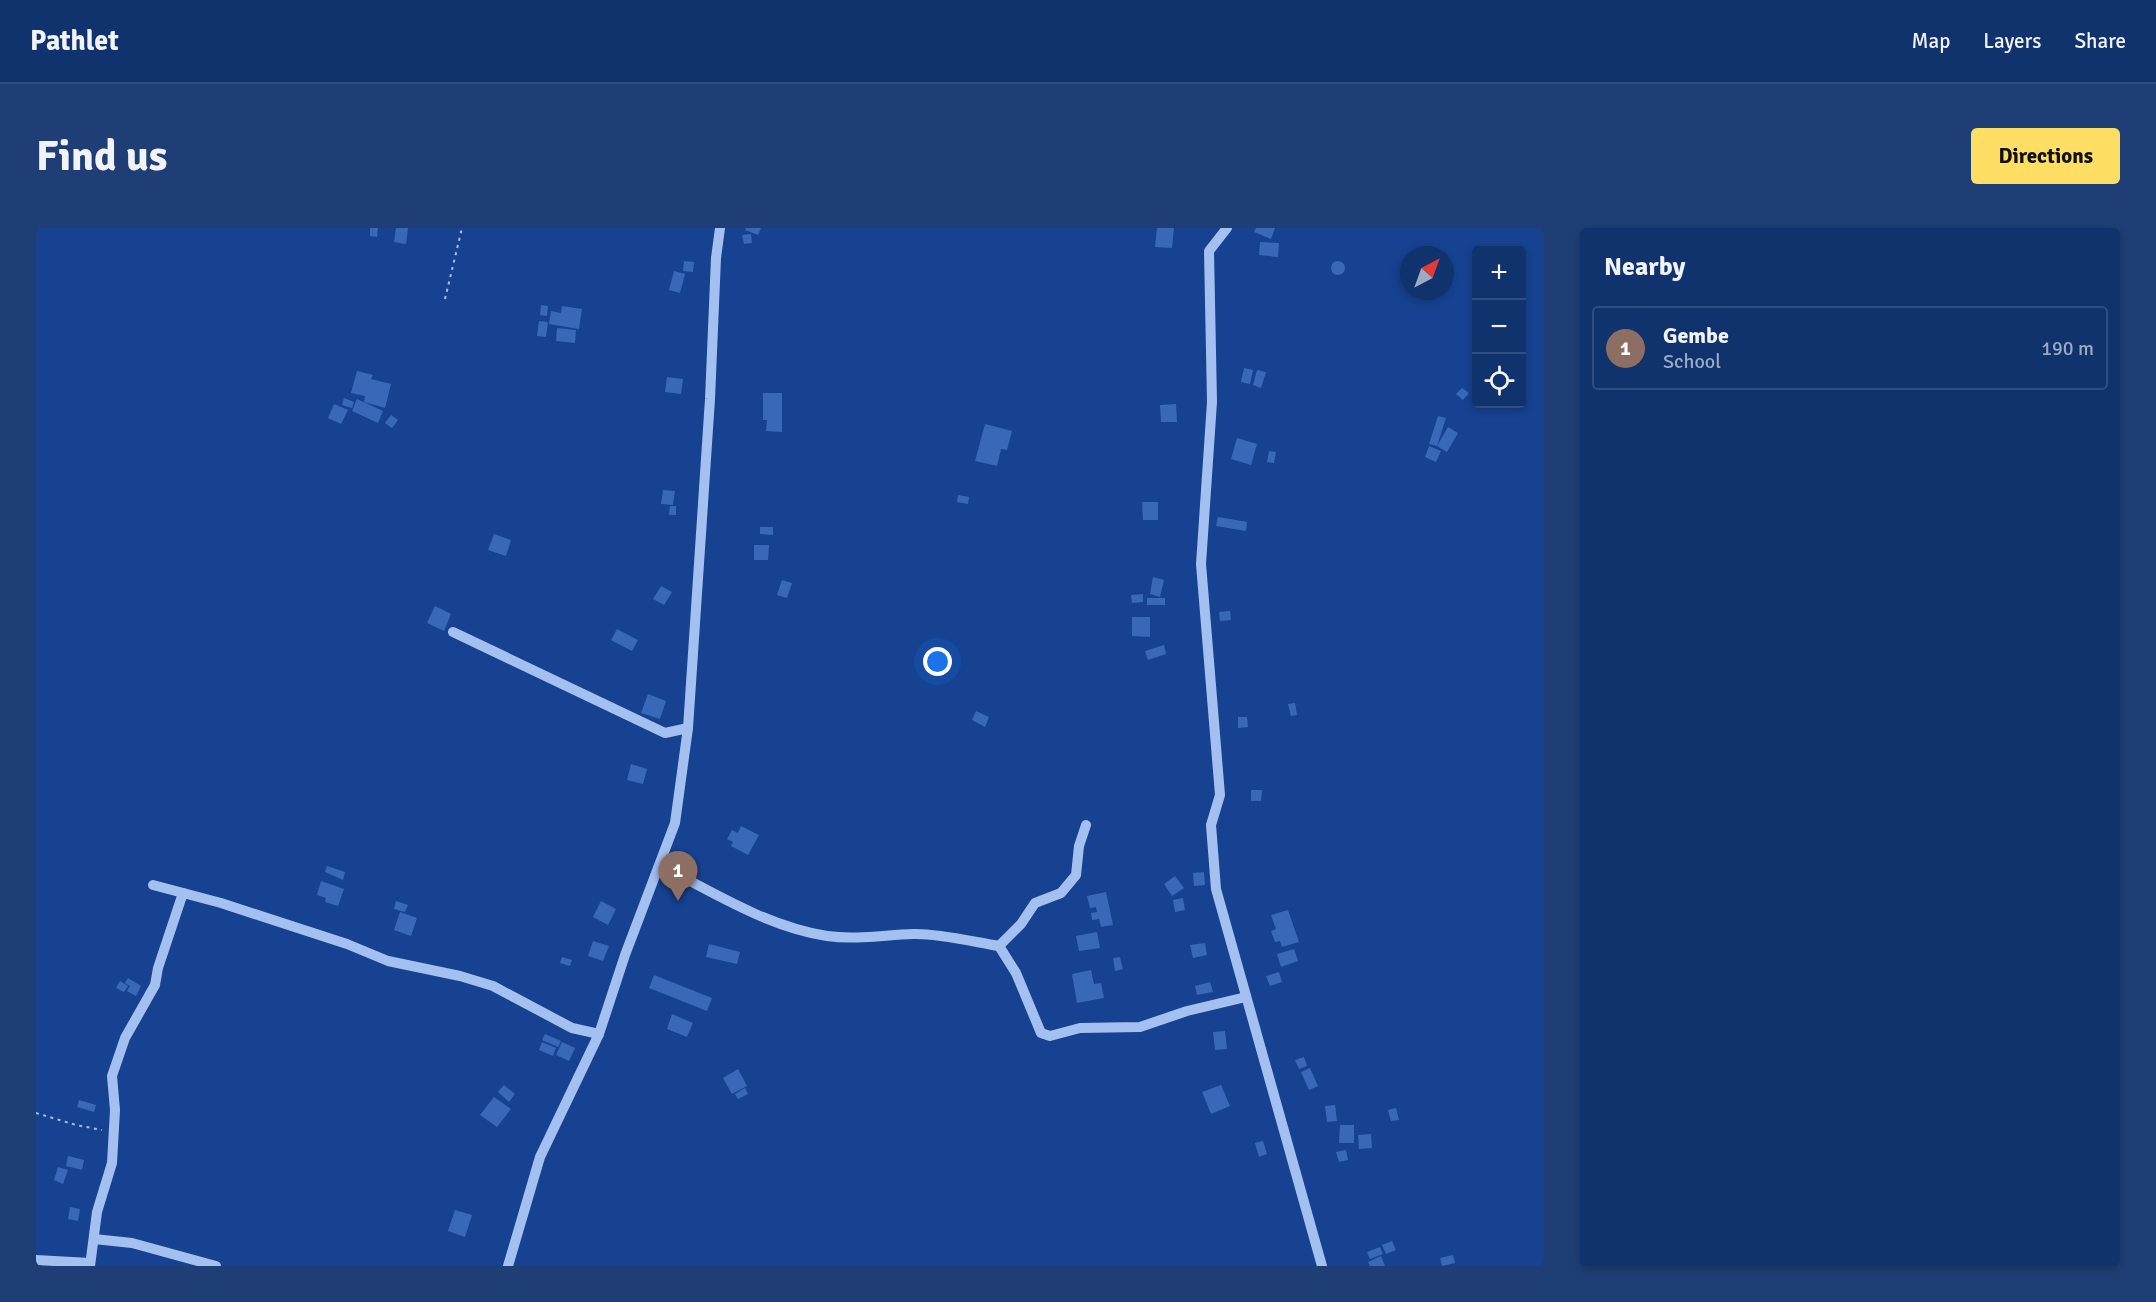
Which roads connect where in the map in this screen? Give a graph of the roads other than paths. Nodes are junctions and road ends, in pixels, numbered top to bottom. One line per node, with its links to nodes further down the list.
1 (720, 228): 4 (street)
2 (1227, 228): 10 (street)
3 (453, 632): 4 (street)
4 (688, 729): 6 (street)
5 (1086, 825): 9 (street)
6 (660, 865): 9 (street); 11 (street)
7 (153, 885): 8 (street)
8 (183, 893): 11 (street); 12 (street)
9 (999, 946): 10 (street)
10 (1246, 997): 17 (street)
11 (599, 1034): 16 (street)
12 (94, 1239): 14 (street); 15 (street)
13 (36, 1260): 14 (street)
14 (90, 1264)
15 (216, 1266)
16 (508, 1266)
17 (1322, 1266)

